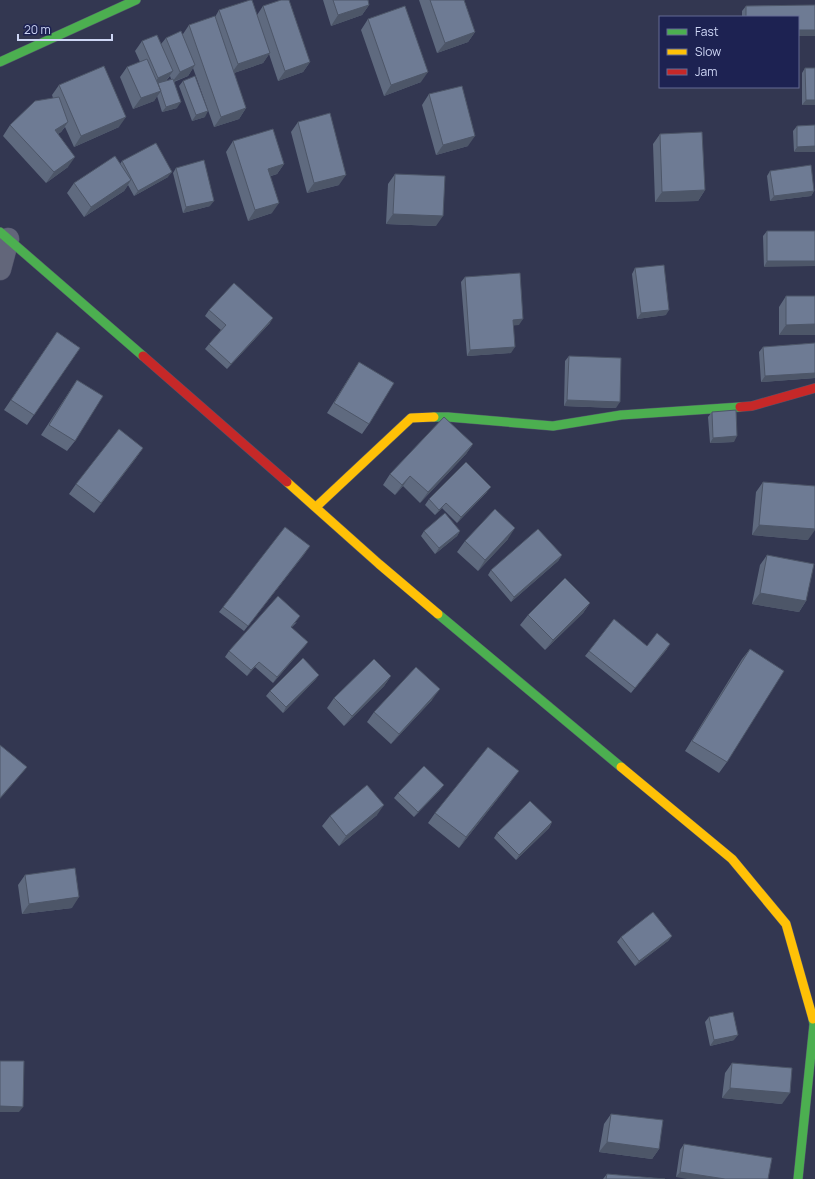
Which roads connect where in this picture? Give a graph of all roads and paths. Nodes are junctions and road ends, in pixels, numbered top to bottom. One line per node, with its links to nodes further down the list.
1 (136, 0): 2 (main road)
2 (0, 62)
3 (4, 235): 4 (street); 6 (main road)
4 (0, 269)
5 (815, 388): 6 (main road)
6 (316, 507): 7 (main road)
7 (814, 1020): 8 (main road)
8 (798, 1179)

